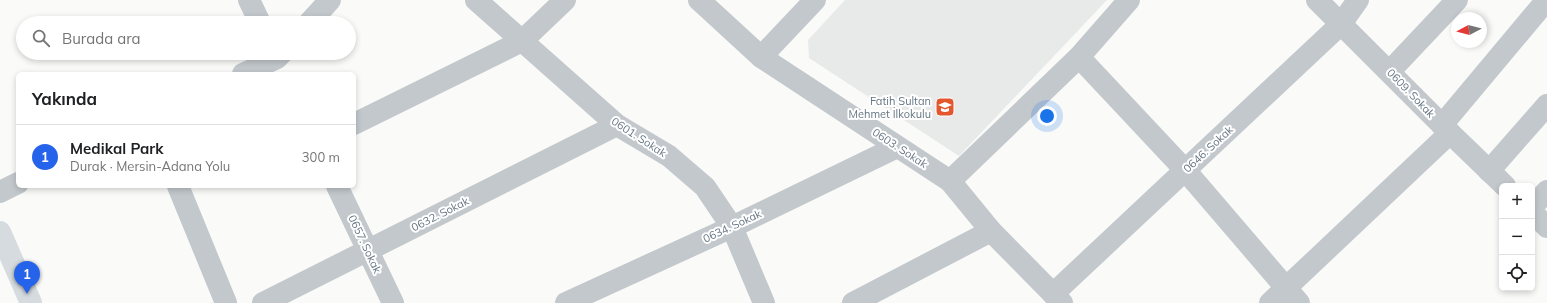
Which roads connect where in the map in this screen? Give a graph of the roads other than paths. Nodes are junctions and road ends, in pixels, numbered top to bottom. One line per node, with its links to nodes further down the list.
1 (249, 0): 12 (street)
2 (330, 0): 13 (street)
3 (476, 0): 15 (street, 0601. Sokak)
4 (565, 0): 15 (street)
5 (699, 0): 17 (street, 0603. Sokak)
6 (815, 0): 17 (street)
7 (1129, 0): 16 (street)
8 (1317, 0): 14 (street, 0609. Sokak)
9 (1358, 0): 14 (street, 0646. Sokak)
10 (1456, 0): 19 (street)
11 (1545, 2): 24 (street)
12 (257, 16)
13 (315, 16)
14 (1342, 24): 19 (street, 0609. Sokak); 26 (street, 0646. Sokak)
15 (522, 41): 22 (street); 23 (street, 0601. Sokak)
16 (1079, 57): 26 (street); 28 (street)
17 (761, 58): 25 (street, 0603. Sokak)
18 (279, 60): 20 (street)
19 (1390, 71): 24 (street, 0609. Sokak)
20 (248, 72)
21 (1547, 105): 27 (street)
22 (356, 123)
23 (617, 124): 37 (street, 0601. Sokak); 41 (street, 0632. Sokak)
24 (1446, 129): 27 (street, 0609. Sokak); 42 (street)
25 (897, 147): 28 (street, 0603. Sokak); 37 (street, 0634. Sokak)
26 (1186, 170): 42 (street); 43 (street, 0646. Sokak)
27 (1489, 170): 29 (street, 0609. Sokak)
28 (950, 181): 40 (street, 0603. Sokak)
29 (1502, 183)
30 (16, 184): 34 (street)
31 (179, 188): 45 (street)
32 (338, 188): 41 (street, 0657. Sokak)
33 (1547, 191): 35 (street)
34 (0, 192)
35 (1535, 204)
36 (1535, 215): 38 (street)
37 (732, 227): 48 (street, 0634. Sokak); 49 (street, 0601. Sokak)
38 (1547, 227)
39 (0, 232): 44 (highway)
40 (991, 232): 43 (street, 0603. Sokak); 50 (street)
41 (368, 250): 46 (street, 0632. Sokak); 47 (street, 0657. Sokak)
42 (1285, 298)
43 (1057, 299)
44 (31, 303)
45 (226, 303)
46 (263, 303)
47 (393, 303)
48 (566, 303)
49 (764, 303)
50 (853, 303)

